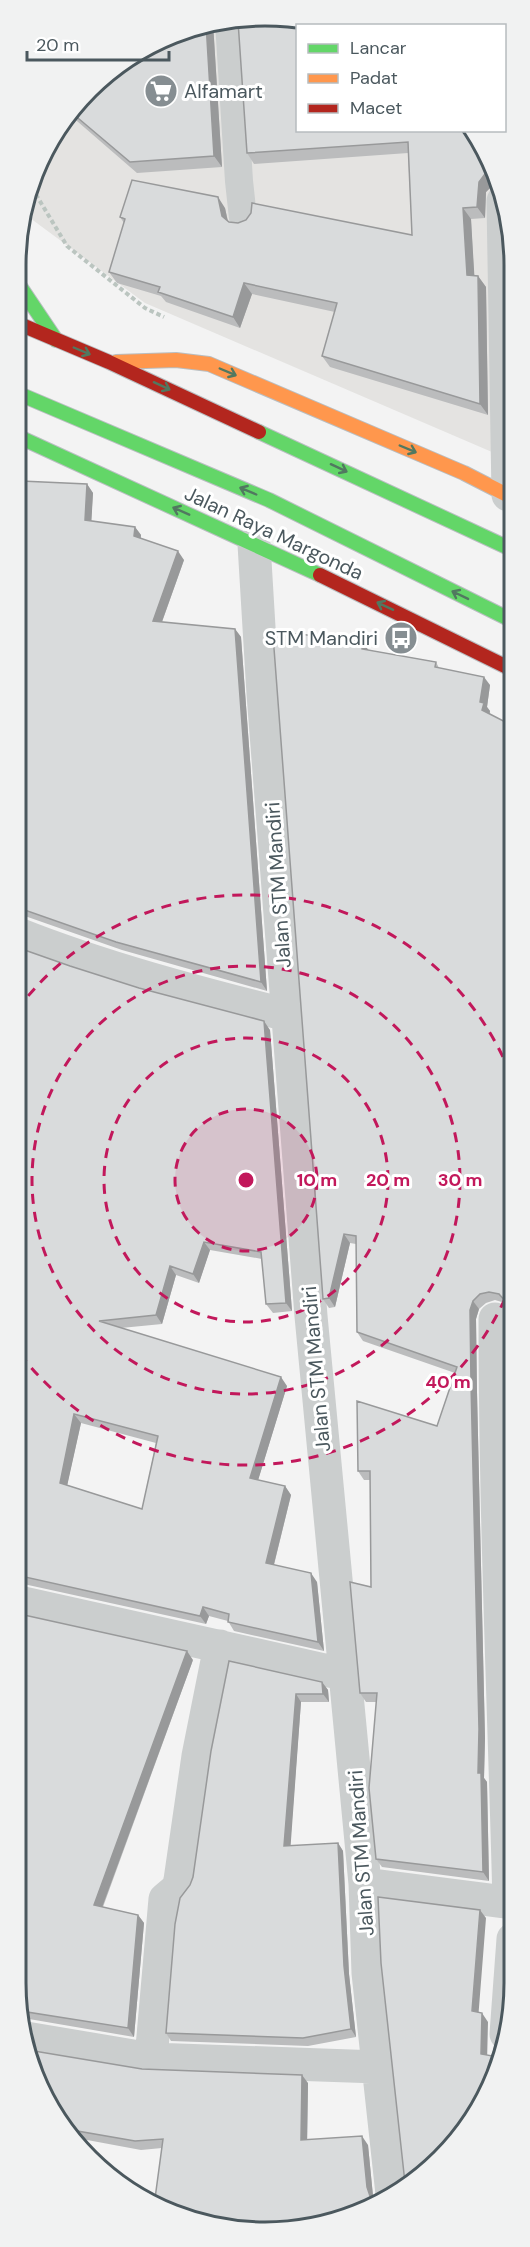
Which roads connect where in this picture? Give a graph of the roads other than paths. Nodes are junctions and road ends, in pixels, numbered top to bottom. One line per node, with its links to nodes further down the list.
1 (229, 29): 2 (lane)
2 (243, 218)
3 (26, 295): 5 (highway)
4 (26, 327): 5 (highway)
5 (56, 340): 6 (highway, one-way to 6)
6 (109, 362): 9 (highway, one-way to 9); 11 (highway, one-way to 11)
7 (26, 397): 12 (highway, Jalan Raya Margonda, one-way to 7)
8 (26, 440): 10 (highway, Jalan Raya Margonda, one-way to 8)
9 (504, 493)
10 (256, 538): 13 (highway, Jalan Raya Margonda, one-way to 10); 15 (street, Jalan STM Mandiri)
11 (504, 545)
12 (504, 617)
13 (504, 664)
14 (26, 937): 15 (street)
15 (287, 1015): 19 (street, Jalan STM Mandiri)
16 (495, 1319): 20 (street)
17 (26, 1603): 18 (street)
18 (220, 1646): 19 (street); 24 (street)
19 (347, 1675): 21 (street, Jalan STM Mandiri)
20 (504, 1695)
21 (365, 1884): 22 (street); 25 (street, Jalan STM Mandiri)
22 (504, 1902)
23 (33, 2039): 24 (street)
24 (151, 2059): 25 (street)
25 (378, 2067): 26 (street, Jalan STM Mandiri)
26 (391, 2185)

